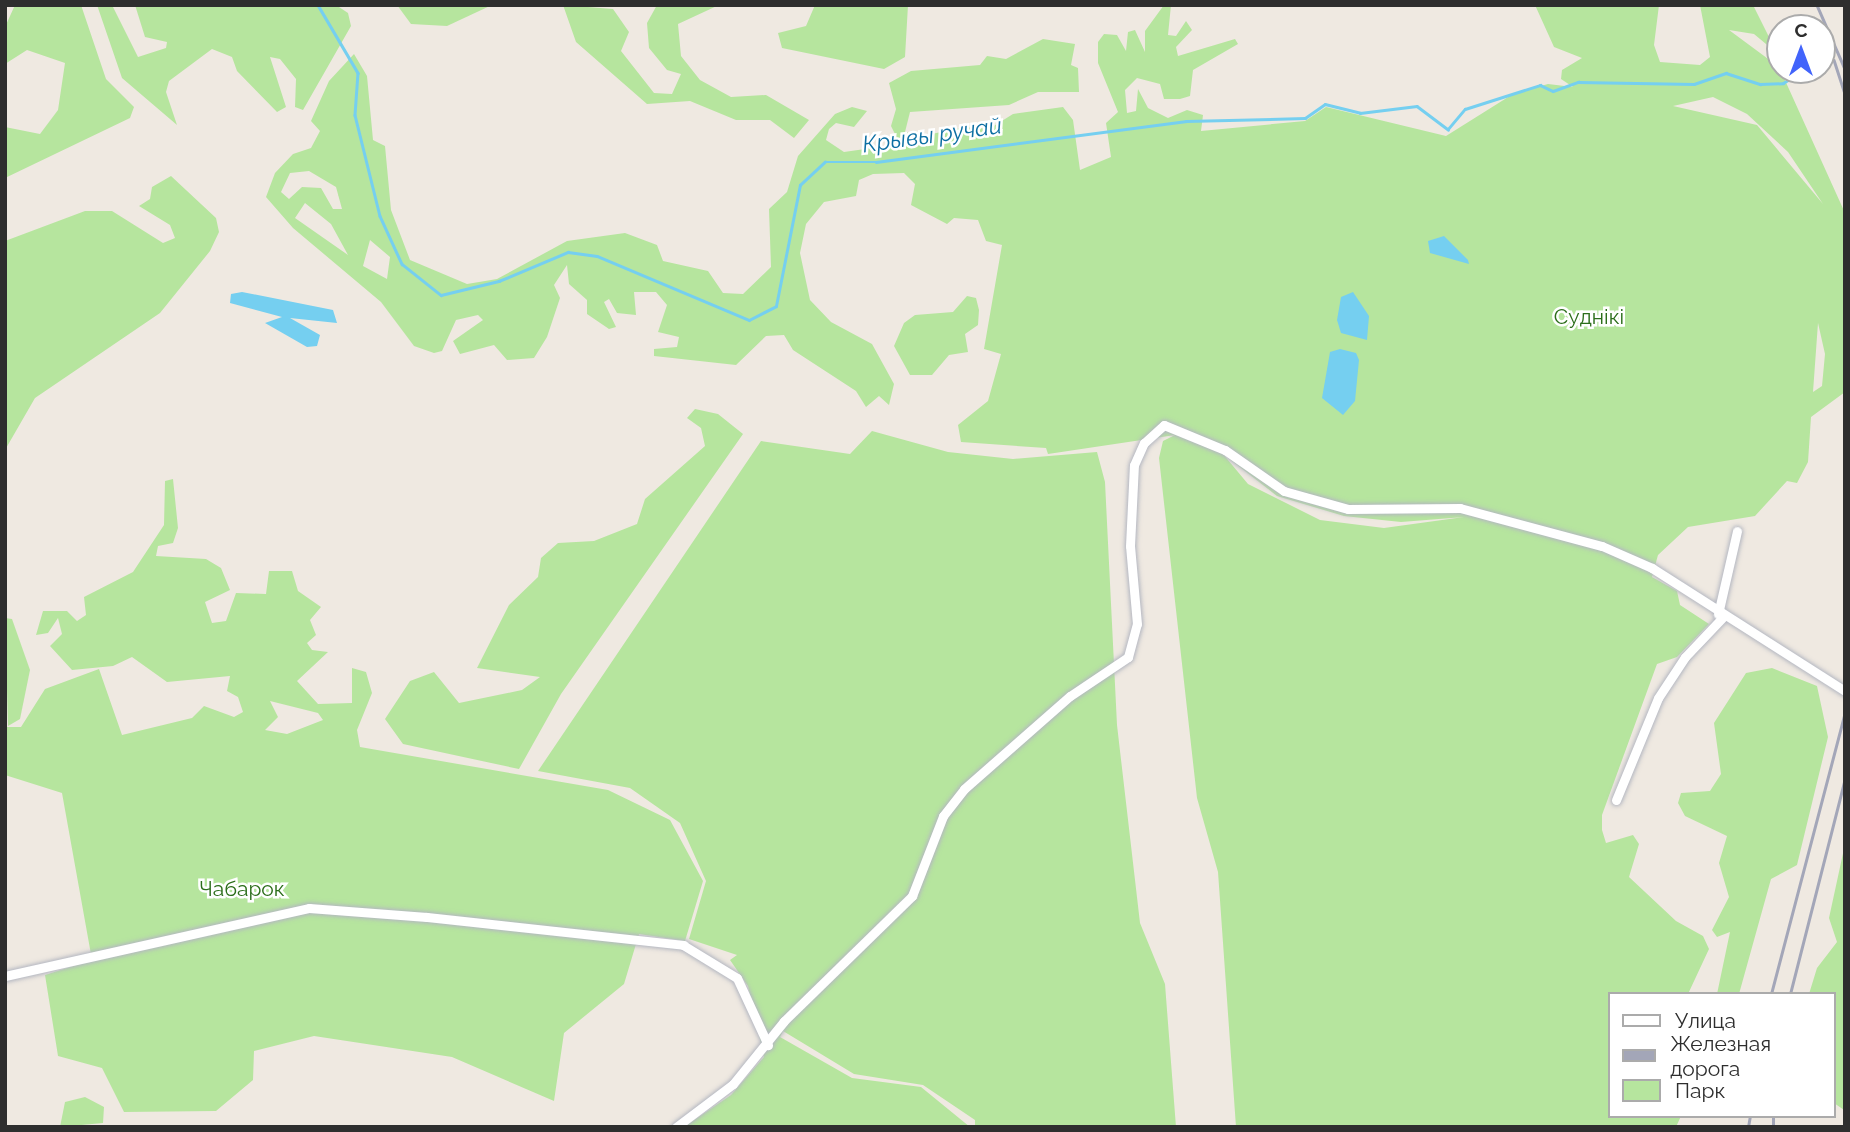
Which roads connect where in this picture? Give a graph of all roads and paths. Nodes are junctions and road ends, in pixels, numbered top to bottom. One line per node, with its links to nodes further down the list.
1 (1737, 531): 2 (street)
2 (1721, 615): 3 (street); 4 (street); 6 (street)
3 (1845, 691)
4 (1616, 800)
5 (5, 976): 6 (street)
6 (768, 1045): 7 (street)
7 (676, 1127)

